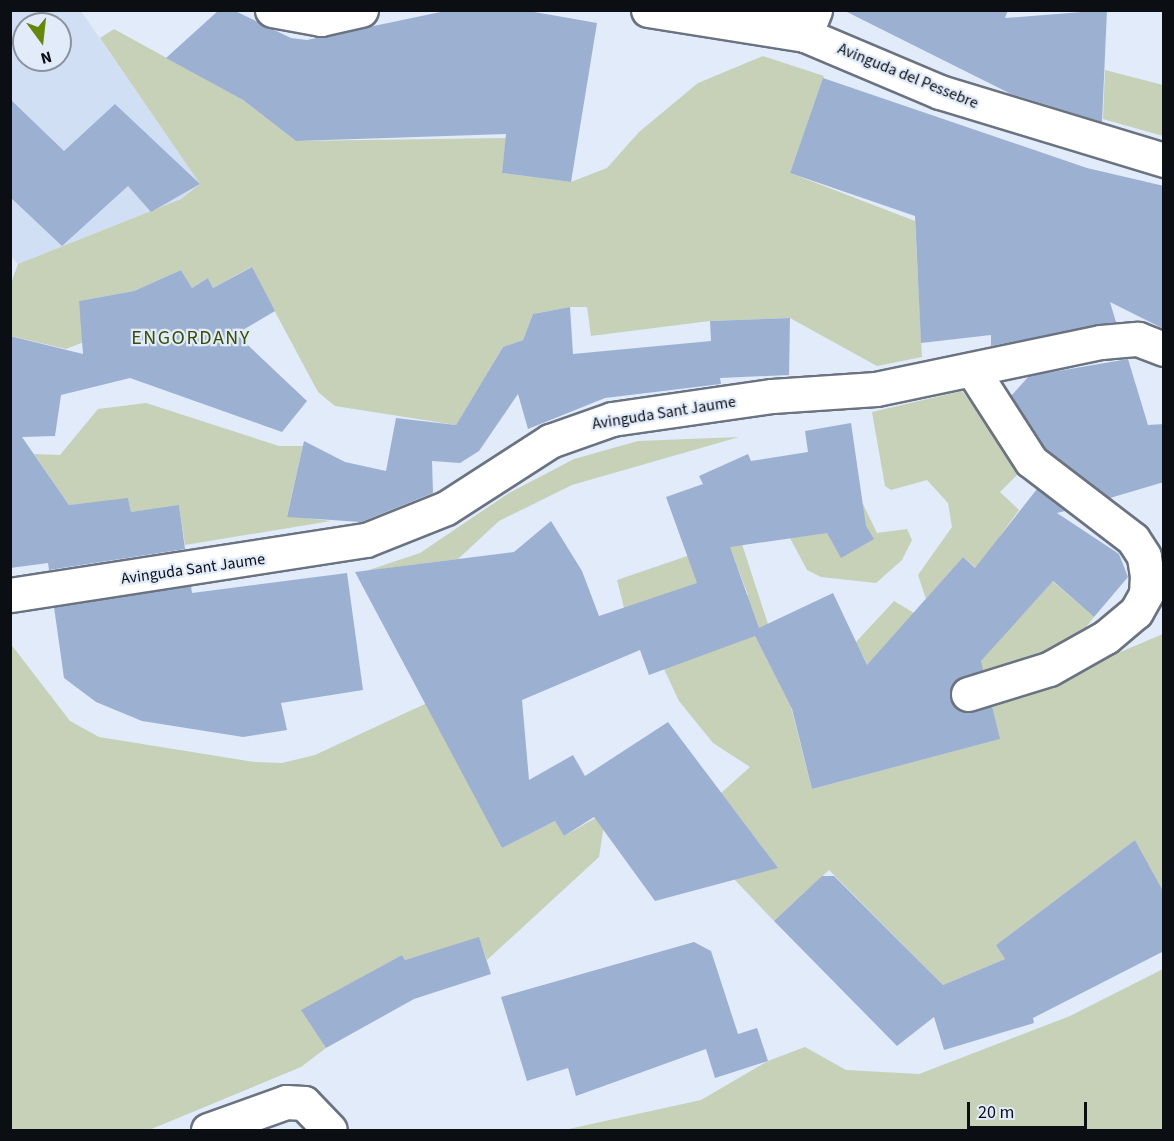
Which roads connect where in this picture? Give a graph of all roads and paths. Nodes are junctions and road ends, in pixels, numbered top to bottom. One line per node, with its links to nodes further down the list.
1 (272, 10): 2 (street)
2 (361, 10)
3 (648, 10): 5 (street, Avinguda del Pessebre)
4 (775, 10): 6 (street)
5 (695, 14): 6 (street, Avinguda del Pessebre)
6 (810, 23): 7 (street, Avinguda del Pessebre)
7 (1164, 160)
8 (1164, 349): 9 (street, Avinguda Sant Jaume)
9 (973, 371): 10 (street, Avinguda Sant Jaume); 11 (street)
10 (10, 595)
11 (968, 694)
12 (208, 1131): 13 (street)
13 (330, 1131)

